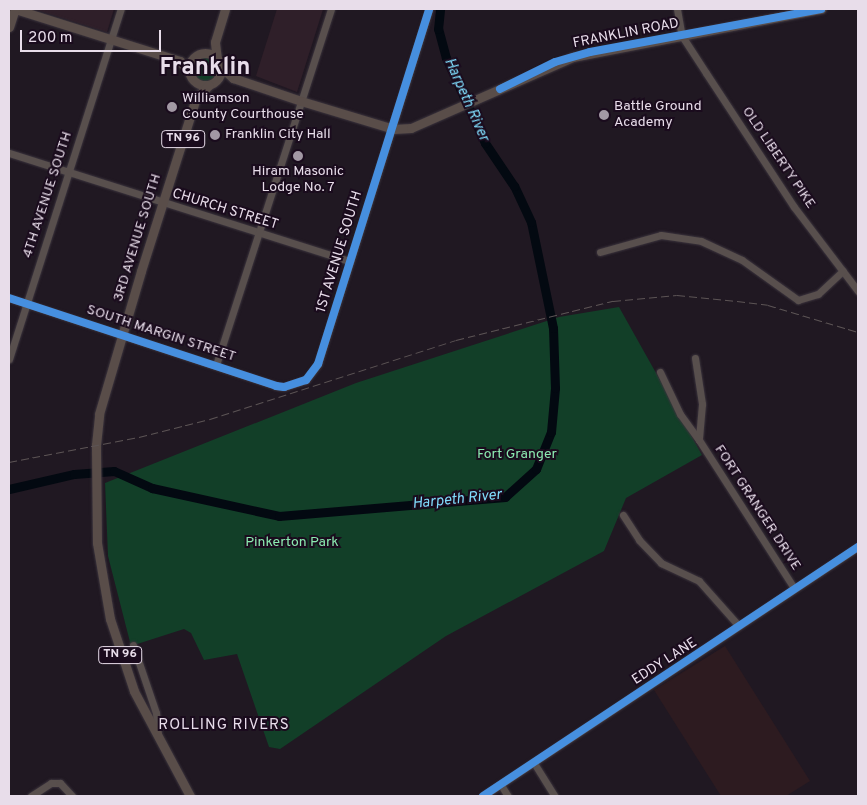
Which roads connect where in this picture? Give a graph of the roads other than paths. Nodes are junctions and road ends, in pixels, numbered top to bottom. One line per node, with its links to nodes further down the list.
1 (15, 9): 8 (main road); 9 (main road); 11 (main road)
2 (121, 9): 11 (street, 4TH AVENUE SOUTH)
3 (226, 9): 12 (main road)
4 (331, 9): 20 (street)
5 (429, 9): 21 (street, 1ST AVENUE SOUTH)
6 (677, 9): 10 (street)
7 (821, 9): 10 (main road, FRANKLIN ROAD)
8 (9, 12)
9 (9, 27)
10 (682, 36): 21 (main road, FRANKLIN ROAD); 28 (street, OLD LIBERTY PIKE)
11 (112, 39): 14 (main road); 23 (street, 4TH AVENUE SOUTH)
12 (215, 42): 13 (main road); 15 (main road)
13 (198, 56): 14 (main road); 15 (main road); 16 (main road)
14 (180, 61): 16 (main road)
15 (219, 63): 17 (main road); 18 (main road, TN 96)
16 (190, 75): 18 (main road); 19 (main road)
17 (233, 78): 18 (main road); 20 (main road)
18 (213, 82): 19 (main road, 3RD AVENUE SOUTH / TN 96)
19 (196, 98): 24 (main road, 3RD AVENUE SOUTH / TN 96)
20 (302, 101): 21 (main road); 25 (street)
21 (394, 129): 27 (street, 1ST AVENUE SOUTH)
22 (9, 153): 23 (street, CHURCH STREET)
23 (68, 173): 24 (street, CHURCH STREET); 31 (street, 4TH AVENUE SOUTH)
24 (163, 204): 25 (street, CHURCH STREET); 32 (main road, 3RD AVENUE SOUTH / TN 96)
25 (259, 233): 27 (street, CHURCH STREET); 35 (street)
26 (600, 252): 28 (street)
27 (350, 261): 37 (street, 1ST AVENUE SOUTH)
28 (843, 271): 29 (street, OLD LIBERTY PIKE)
29 (857, 288)
30 (9, 298): 31 (street, SOUTH MARGIN STREET)
31 (26, 304): 32 (street, SOUTH MARGIN STREET); 34 (street, 4TH AVENUE SOUTH)
32 (122, 335): 35 (street, SOUTH MARGIN STREET); 44 (main road, 3RD AVENUE SOUTH / TN 96)
33 (695, 358): 38 (street, FORT GRANGER DRIVE)
34 (9, 359)
35 (216, 365): 37 (street, SOUTH MARGIN STREET)
36 (660, 372): 38 (street, FORT GRANGER DRIVE)
37 (306, 380)
38 (699, 440): 41 (street, FORT GRANGER DRIVE)
39 (623, 515): 42 (street)
40 (858, 547): 41 (street, EDDY LANE)
41 (794, 588): 42 (street, EDDY LANE)
42 (739, 626): 45 (street, EDDY LANE)
43 (133, 645): 44 (street)
44 (158, 740): 49 (main road, TN 96)
45 (534, 763): 46 (street, EDDY LANE); 52 (street)
46 (500, 785): 50 (street, EDDY LANE); 51 (street)
47 (31, 796): 48 (street)
48 (72, 796)
49 (190, 796)
50 (484, 796)
51 (508, 796)
52 (555, 796)

